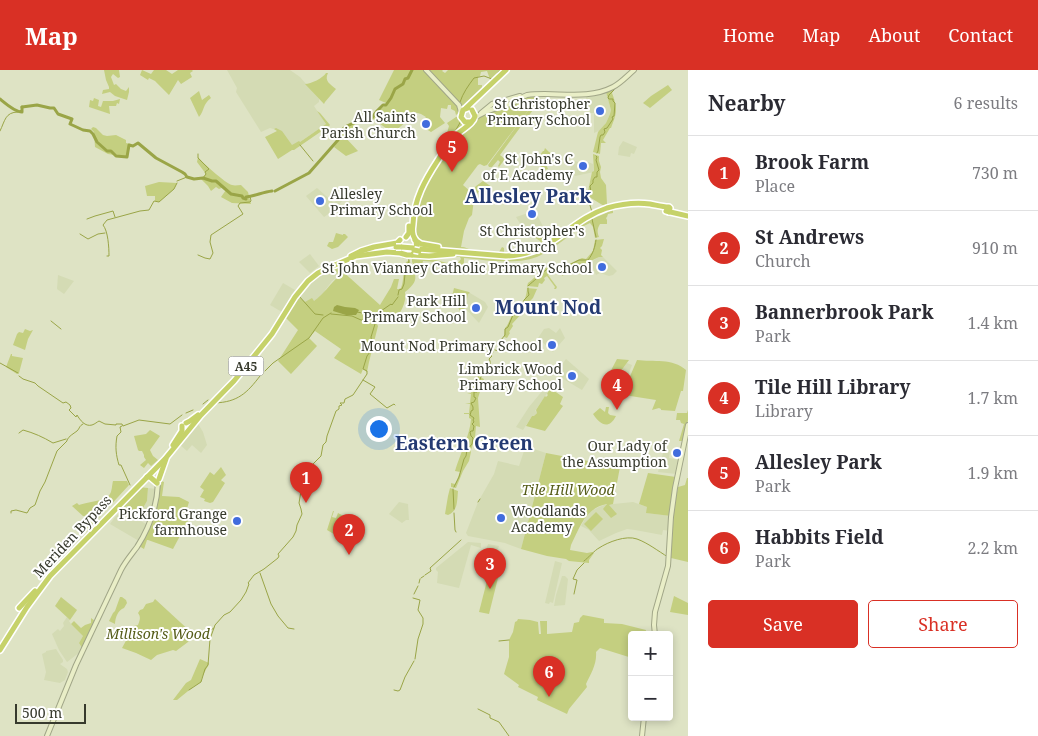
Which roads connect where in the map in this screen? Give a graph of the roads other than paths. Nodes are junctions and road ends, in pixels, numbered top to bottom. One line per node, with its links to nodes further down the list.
1 (426, 70): 4 (main road)
2 (506, 70): 4 (highway)
3 (633, 70): 4 (main road)
4 (469, 113): 5 (highway); 5 (highway); 9 (highway)
5 (463, 121): 8 (highway)
6 (668, 209): 7 (highway, A45); 11 (highway, A45); 12 (highway, A45)
7 (688, 215)
8 (403, 239): 9 (highway); 10 (highway); 13 (highway)
9 (415, 240): 11 (highway); 12 (highway)
10 (399, 249): 11 (highway, A45); 13 (highway, A45)
11 (416, 251): 12 (highway, A45)
12 (468, 253)
13 (355, 255): 14 (highway, A45)
14 (318, 272): 15 (highway, A45); 19 (highway, A45)
15 (272, 334): 16 (highway); 18 (highway, A45)
16 (261, 358)
17 (255, 363): 18 (highway)
18 (238, 376): 21 (highway, A45)
19 (198, 414): 21 (highway, A45); 21 (highway)
20 (688, 425): 26 (main road)
21 (170, 450): 22 (highway, Meriden Bypass / A45); 23 (highway, A45)
22 (146, 475): 23 (highway); 24 (highway, Meriden Bypass / A45); 27 (highway, Meriden Bypass / A45)
23 (158, 483): 29 (main road)
24 (40, 587): 25 (highway); 27 (highway, Meriden Bypass / A45)
25 (19, 608)
26 (655, 631)
27 (0, 648)
28 (644, 721): 30 (main road)
29 (47, 736)
30 (642, 736)

